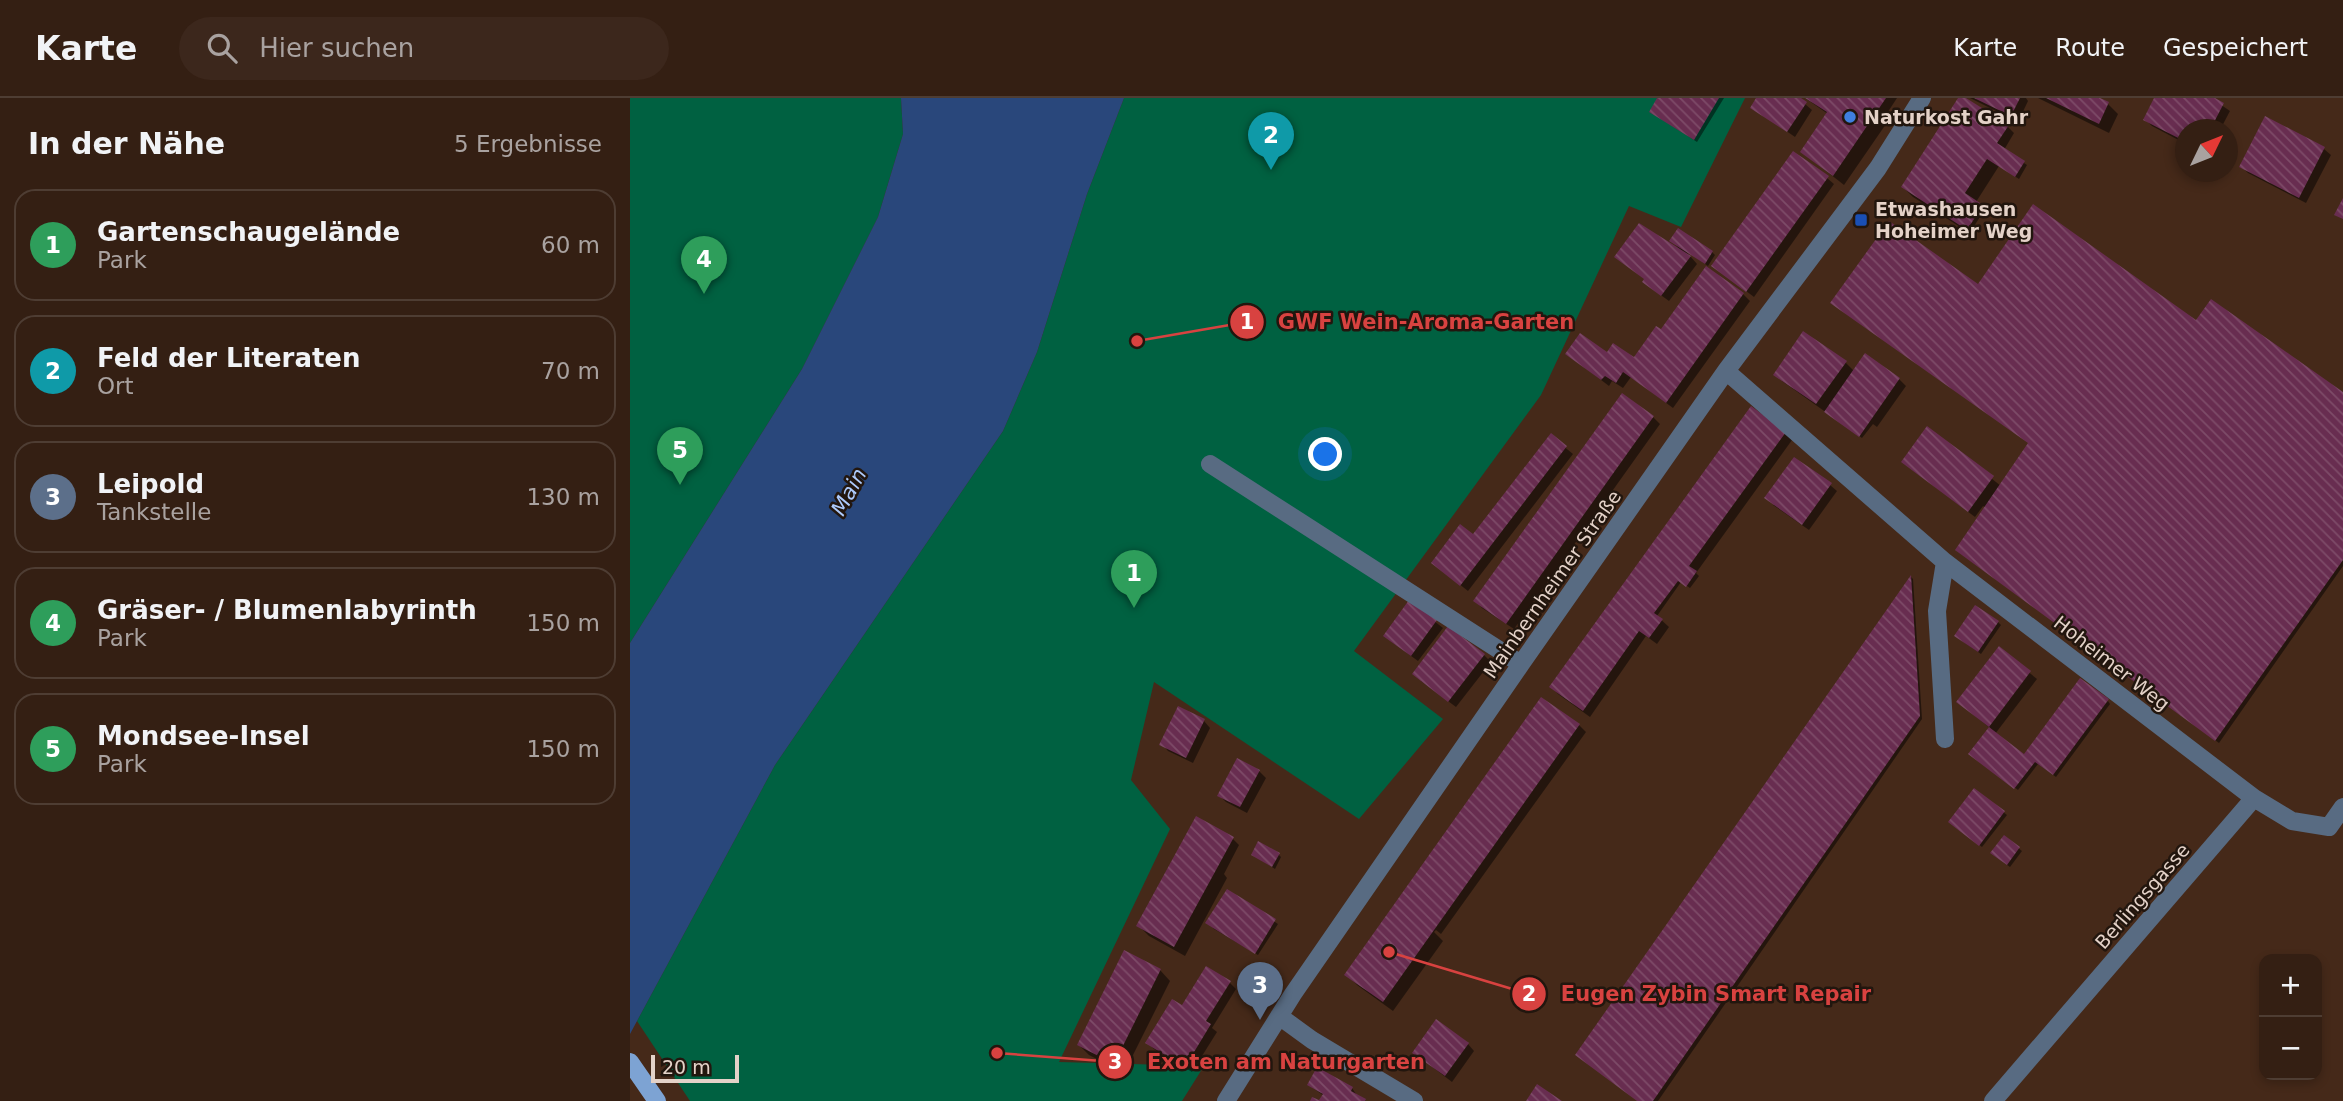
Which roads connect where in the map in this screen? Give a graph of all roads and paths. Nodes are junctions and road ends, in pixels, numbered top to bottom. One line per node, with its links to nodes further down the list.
1 (1922, 98): 2 (street, Mainbernheimer Straße)
2 (1726, 371): 4 (street, Hoheimer Weg); 5 (street, Mainbernheimer Straße)
3 (1210, 464): 5 (street)
4 (1945, 562): 6 (street); 7 (street, Hoheimer Weg)
5 (1521, 664): 9 (street, Mainbernheimer Straße)
6 (1945, 739)
7 (2254, 798): 8 (street); 14 (street, Berlingsgasse)
8 (2343, 807)
9 (1279, 1016): 12 (street, Mainbernheimer Straße); 13 (street)
10 (630, 1062): 11 (main road)
11 (657, 1101)
12 (1226, 1101)
13 (1414, 1101)
14 (1993, 1101)

